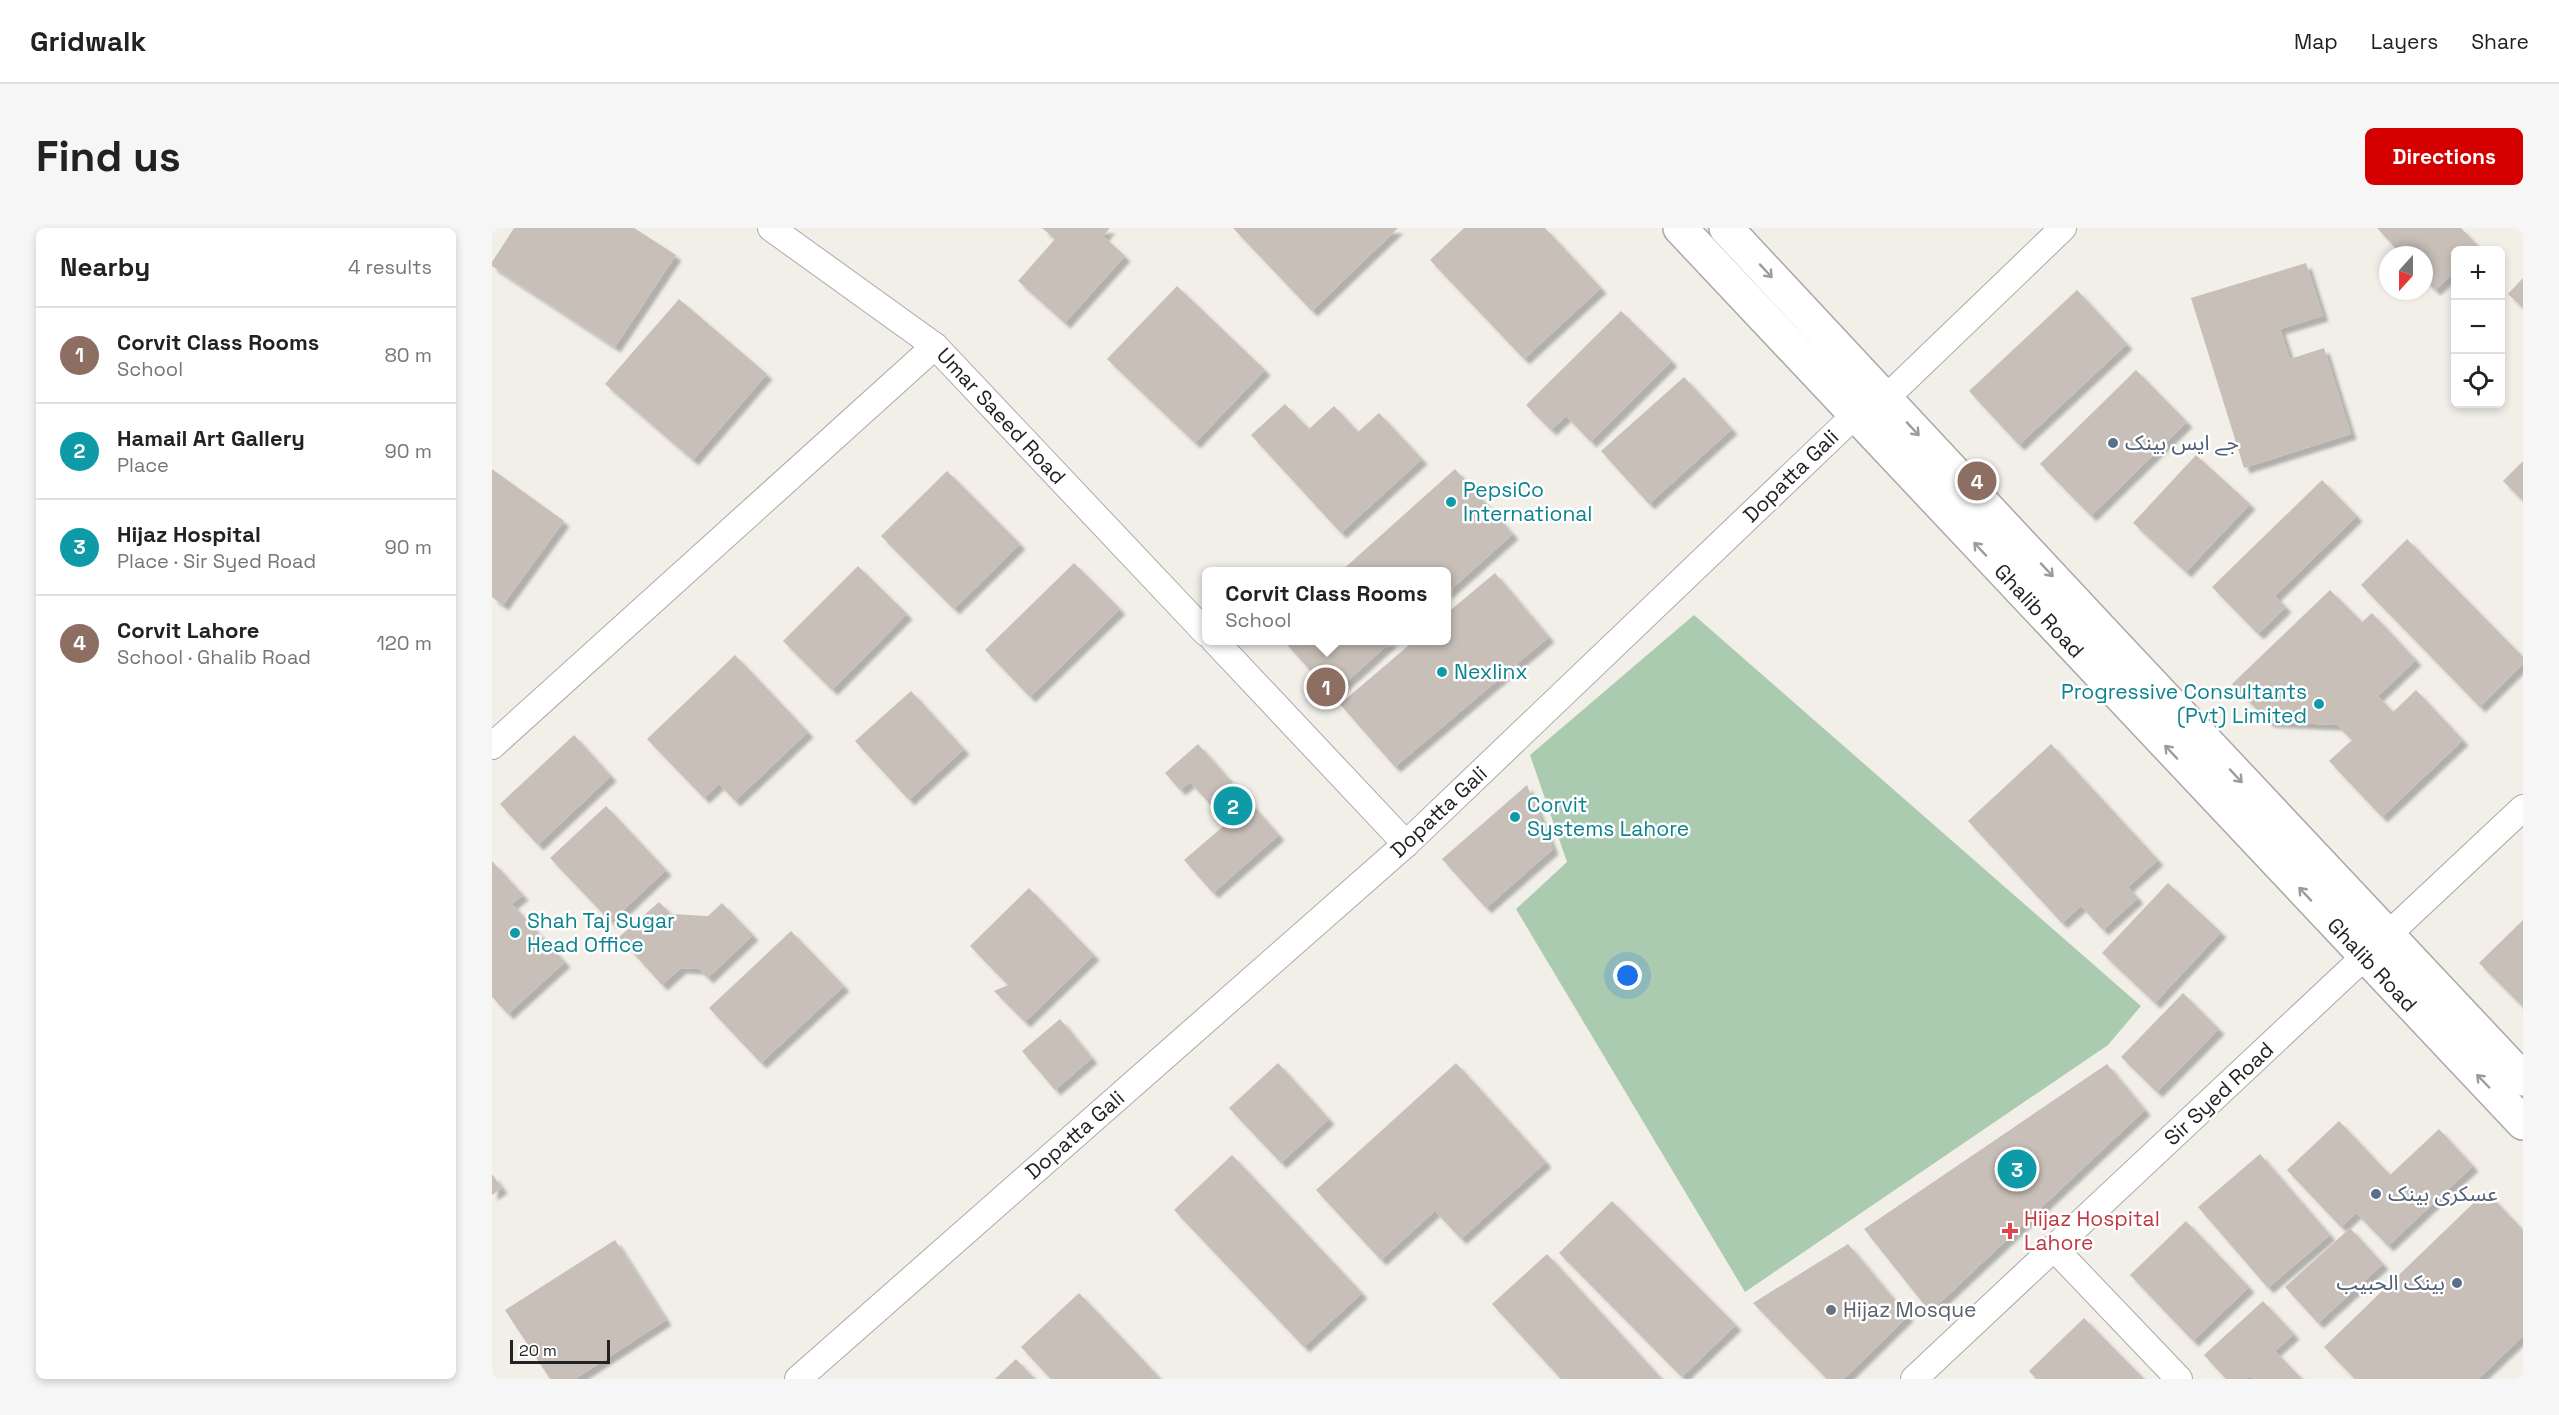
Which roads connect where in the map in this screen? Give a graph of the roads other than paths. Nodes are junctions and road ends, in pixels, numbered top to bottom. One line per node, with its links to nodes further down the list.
1 (771, 228): 5 (street, Umar Saeed Road)
2 (1680, 228): 7 (street, Ghalib Road)
3 (1726, 228): 6 (street, Ghalib Road, one-way to 6)
4 (2063, 228): 6 (street, Dopatta Gali)
5 (935, 346): 8 (street, Umar Saeed Road); 10 (street)
6 (1885, 399): 7 (street, Dopatta Gali); 13 (street, Ghalib Road, one-way to 13)
7 (1854, 415): 12 (street, Dopatta Gali); 13 (street, Ghalib Road, one-way to 7)
8 (1202, 629)
9 (1219, 645): 12 (street)
10 (492, 746)
11 (2523, 808): 13 (street, Sir Syed Road)
12 (1406, 844): 17 (street, Dopatta Gali)
13 (2376, 946): 14 (street, Ghalib Road); 15 (street, Ghalib Road, one-way to 13); 16 (street, Sir Syed Road)
14 (2523, 1079)
15 (2523, 1123)
16 (2054, 1248): 18 (street, Sir Syed Road); 19 (street)
17 (798, 1379)
18 (1914, 1379)
19 (2179, 1379)

